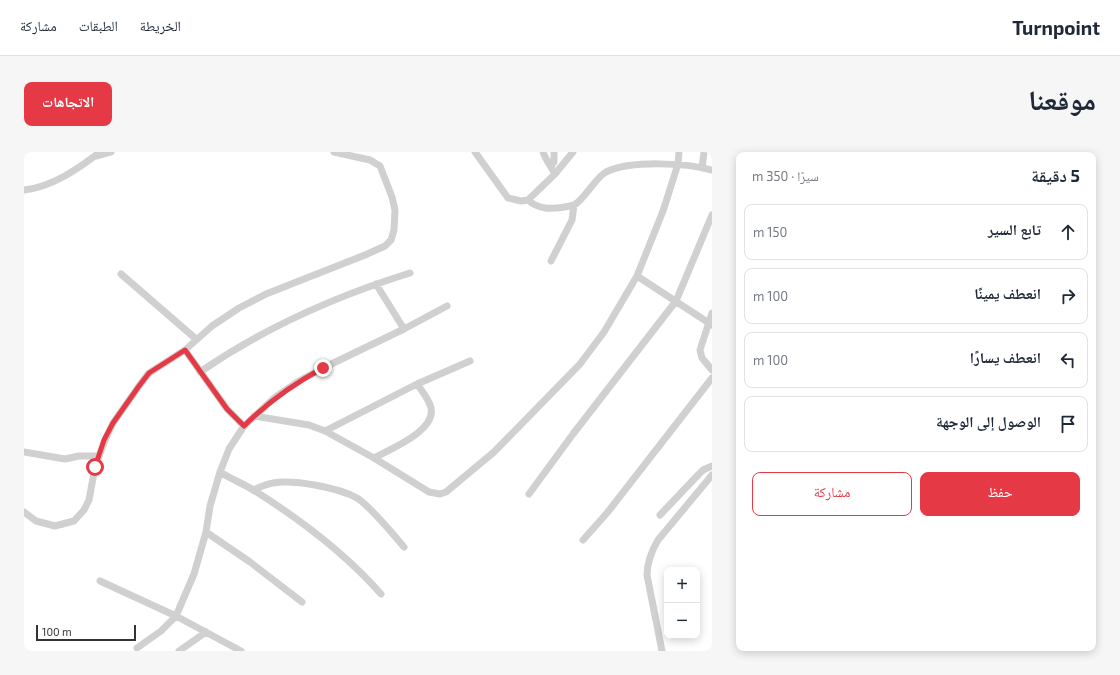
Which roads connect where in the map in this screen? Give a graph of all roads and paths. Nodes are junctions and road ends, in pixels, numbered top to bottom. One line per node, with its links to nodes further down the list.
1 (111, 152): 9 (street)
2 (334, 152): 10 (street)
3 (475, 152): 17 (street)
4 (543, 152): 12 (street)
5 (554, 152): 12 (street)
6 (573, 152): 15 (street)
7 (679, 152): 11 (street)
8 (704, 152): 13 (street)
9 (98, 154): 16 (street)
10 (356, 154): 30 (street)
11 (678, 164): 13 (street); 18 (street); 23 (street)
12 (551, 166): 15 (street)
13 (702, 168): 14 (street)
14 (712, 170)
15 (555, 174): 17 (street)
16 (24, 190)
17 (528, 200): 18 (street)
18 (574, 205): 20 (street)
19 (712, 216): 25 (street)
20 (551, 261)
21 (410, 273): 24 (street)
22 (121, 274): 30 (street)
23 (637, 276): 25 (street); 42 (street)
24 (376, 284): 29 (street); 34 (street)
25 (676, 301): 28 (street); 47 (street)
26 (447, 306): 29 (street)
27 (712, 313): 28 (street)
28 (710, 323): 33 (street)
29 (404, 329): 37 (street)
30 (196, 339): 31 (street)
31 (185, 350): 34 (street); 41 (street)
32 (470, 361): 36 (street)
33 (712, 370)
34 (200, 372): 38 (street)
35 (712, 378): 51 (street)
36 (417, 384): 39 (street); 42 (street)
37 (254, 416): 38 (street); 39 (street)
38 (244, 426): 44 (street)
39 (325, 431): 42 (street)
40 (24, 452): 41 (street)
41 (100, 456): 48 (street)
42 (374, 458)
43 (712, 466): 49 (street)
44 (220, 472): 46 (street); 50 (street)
45 (712, 475): 61 (street)
46 (253, 490): 52 (street); 54 (street)
47 (529, 494)
48 (24, 512)
49 (660, 514)
50 (206, 532): 55 (street); 56 (street)
51 (583, 540)
52 (404, 547)
53 (100, 581): 56 (street)
54 (381, 594)
55 (302, 602)
56 (176, 616): 57 (street); 58 (street)
57 (206, 632): 59 (street); 60 (street)
58 (137, 648)
59 (179, 651)
60 (241, 651)
61 (662, 651)

